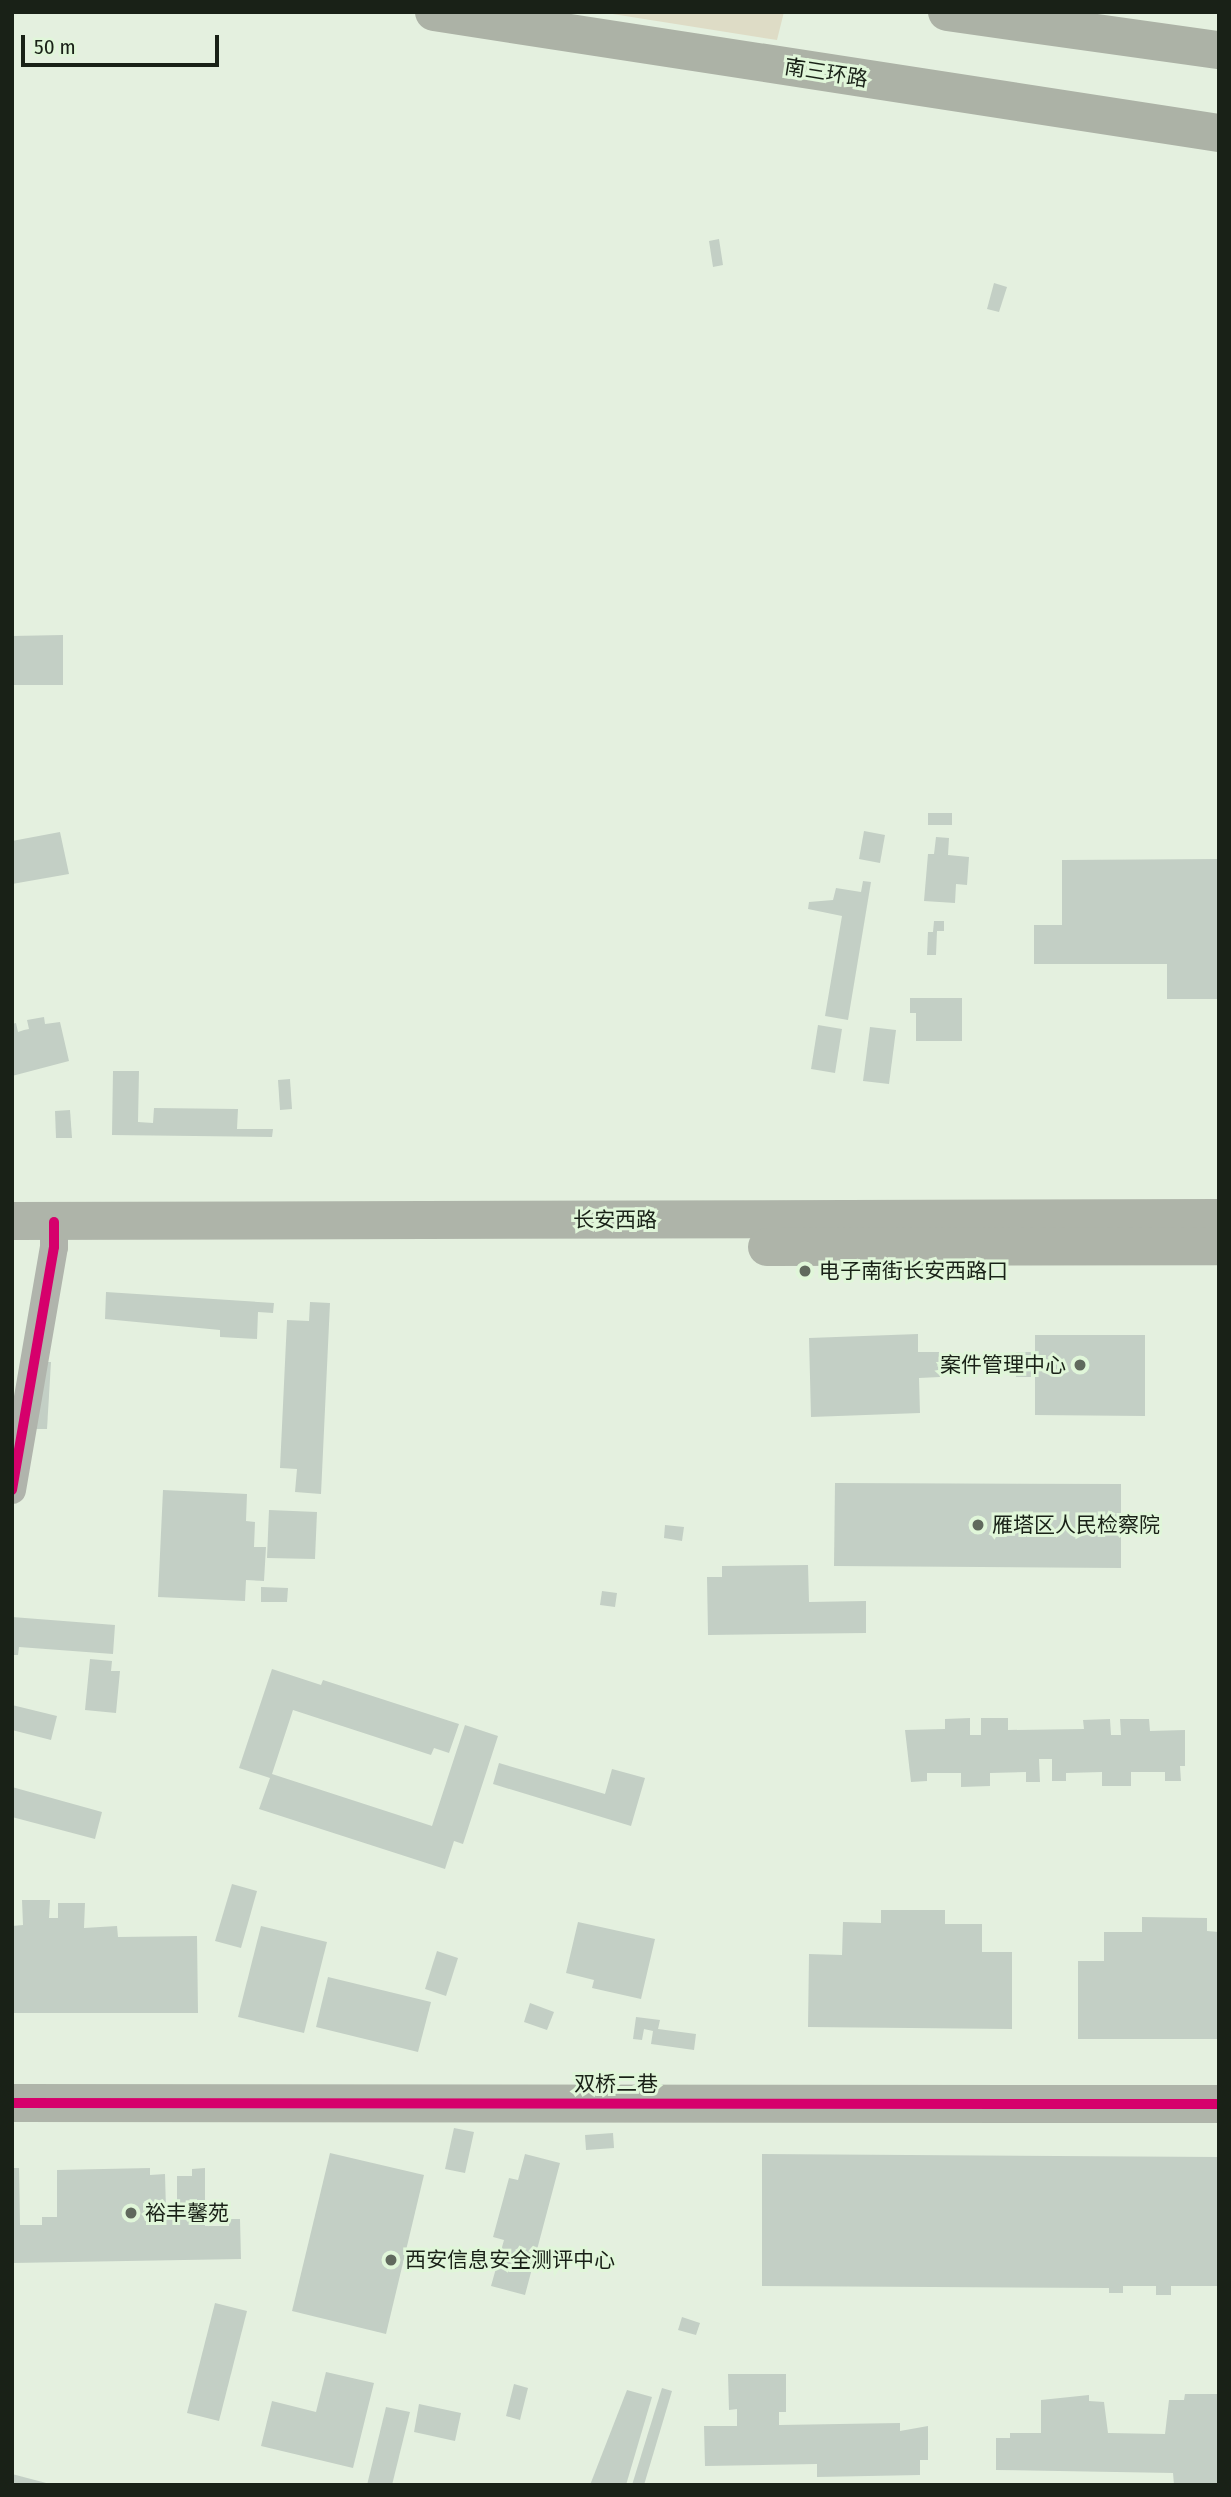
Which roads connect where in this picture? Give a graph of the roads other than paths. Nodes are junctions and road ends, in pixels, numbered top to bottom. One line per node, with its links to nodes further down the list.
1 (433, 12): 4 (highway, 南三环路)
2 (947, 12): 3 (highway)
3 (1219, 50)
4 (1219, 133)
5 (1219, 1218): 7 (main road, 长安西路)
6 (12, 1221): 7 (main road, 长安西路)
7 (54, 1234): 8 (main road, 长安西路); 9 (main road, 长安西路); 10 (street)
8 (12, 1247)
9 (1219, 1247)
10 (12, 1490)
11 (12, 2103): 12 (main road, 双桥二巷)
12 (1219, 2104)

